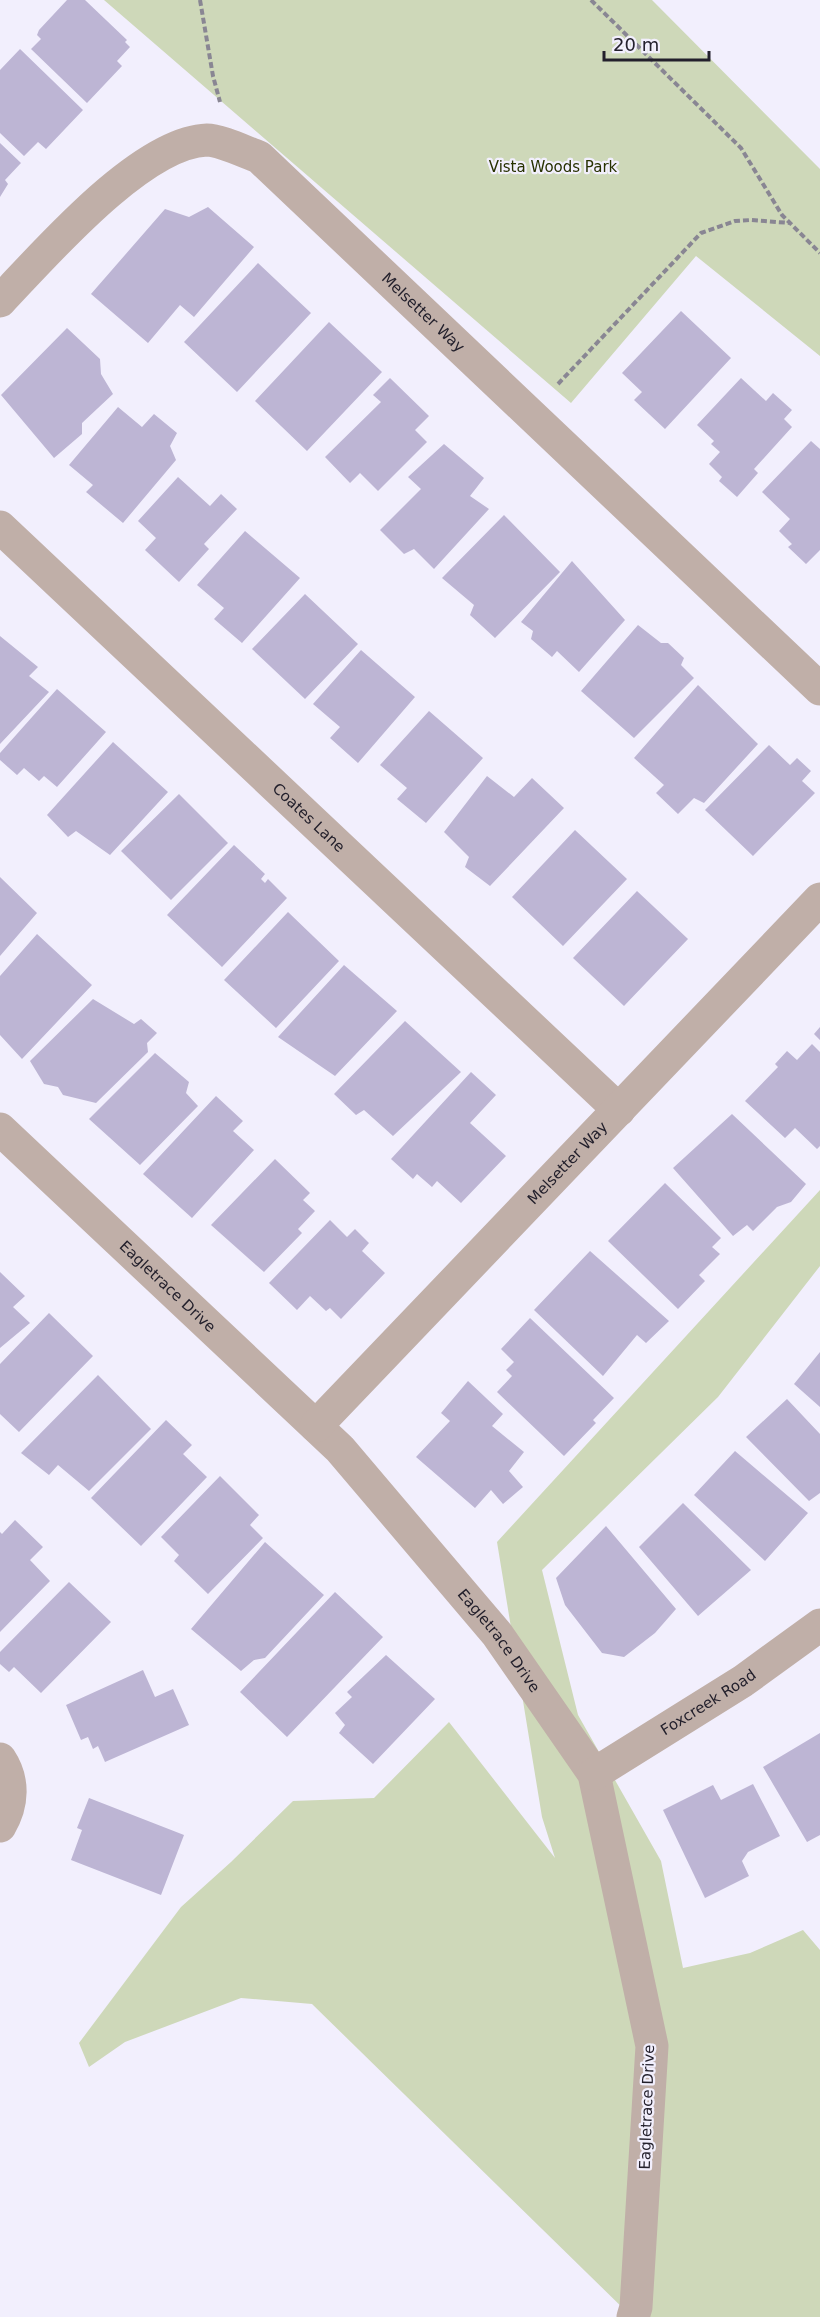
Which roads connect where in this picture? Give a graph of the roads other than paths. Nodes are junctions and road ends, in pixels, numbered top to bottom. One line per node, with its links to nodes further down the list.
1 (0, 301): 3 (street, Melsetter Way)
2 (0, 527): 5 (street, Coates Lane)
3 (820, 689)
4 (820, 899): 5 (street, Melsetter Way)
5 (619, 1110): 7 (street, Melsetter Way)
6 (0, 1129): 7 (street, Eagletrace Drive)
7 (316, 1426): 10 (street, Eagletrace Drive)
8 (820, 1624): 10 (street, Foxcreek Road)
9 (0, 1758): 11 (street)
10 (594, 1774): 12 (street, Eagletrace Drive)
11 (0, 1826)
12 (633, 2317)

